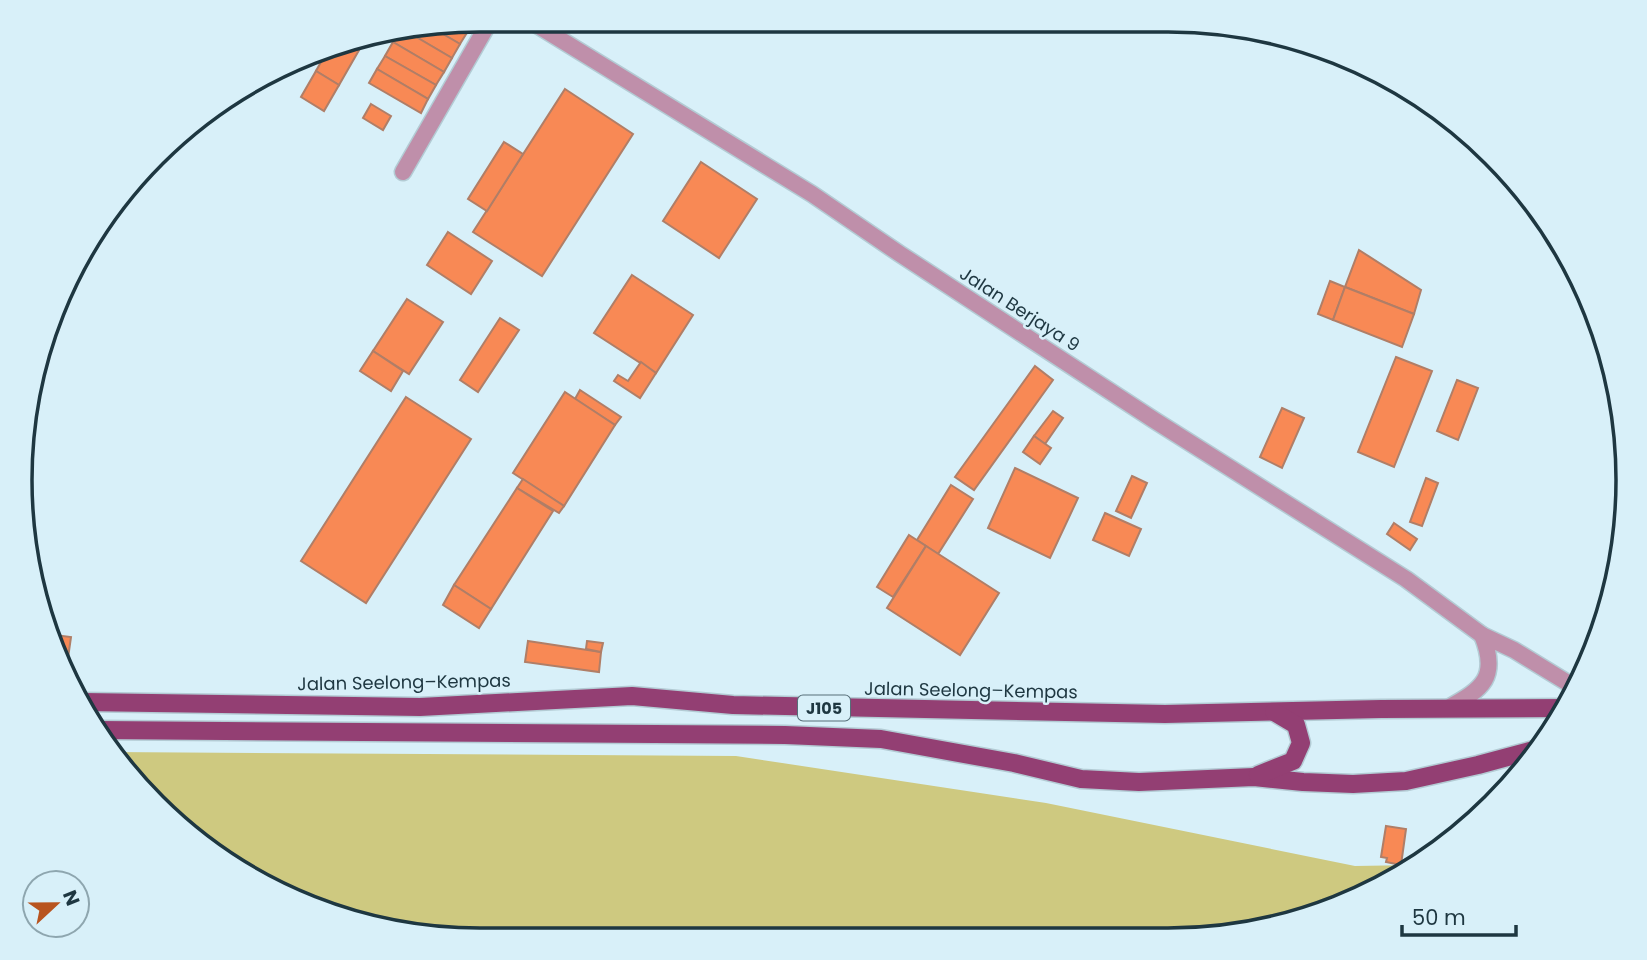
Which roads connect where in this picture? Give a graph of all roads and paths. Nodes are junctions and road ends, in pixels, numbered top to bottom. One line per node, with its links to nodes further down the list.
1 (484, 32): 3 (street)
2 (552, 32): 4 (street, Jalan Berjaya 9)
3 (403, 172)
4 (1482, 635): 5 (street, Jalan Berjaya 9); 7 (street)
5 (1567, 682)
6 (91, 702): 9 (main road, Jalan Seelong–Kempas / J105)
7 (1448, 708): 8 (main road, Jalan Seelong–Kempas / J105); 9 (main road, Jalan Seelong–Kempas / J105)
8 (1553, 708)
9 (1274, 712): 12 (main road)
10 (108, 730): 12 (main road, J105)
11 (1523, 753): 12 (main road, J105)
12 (1254, 777)

